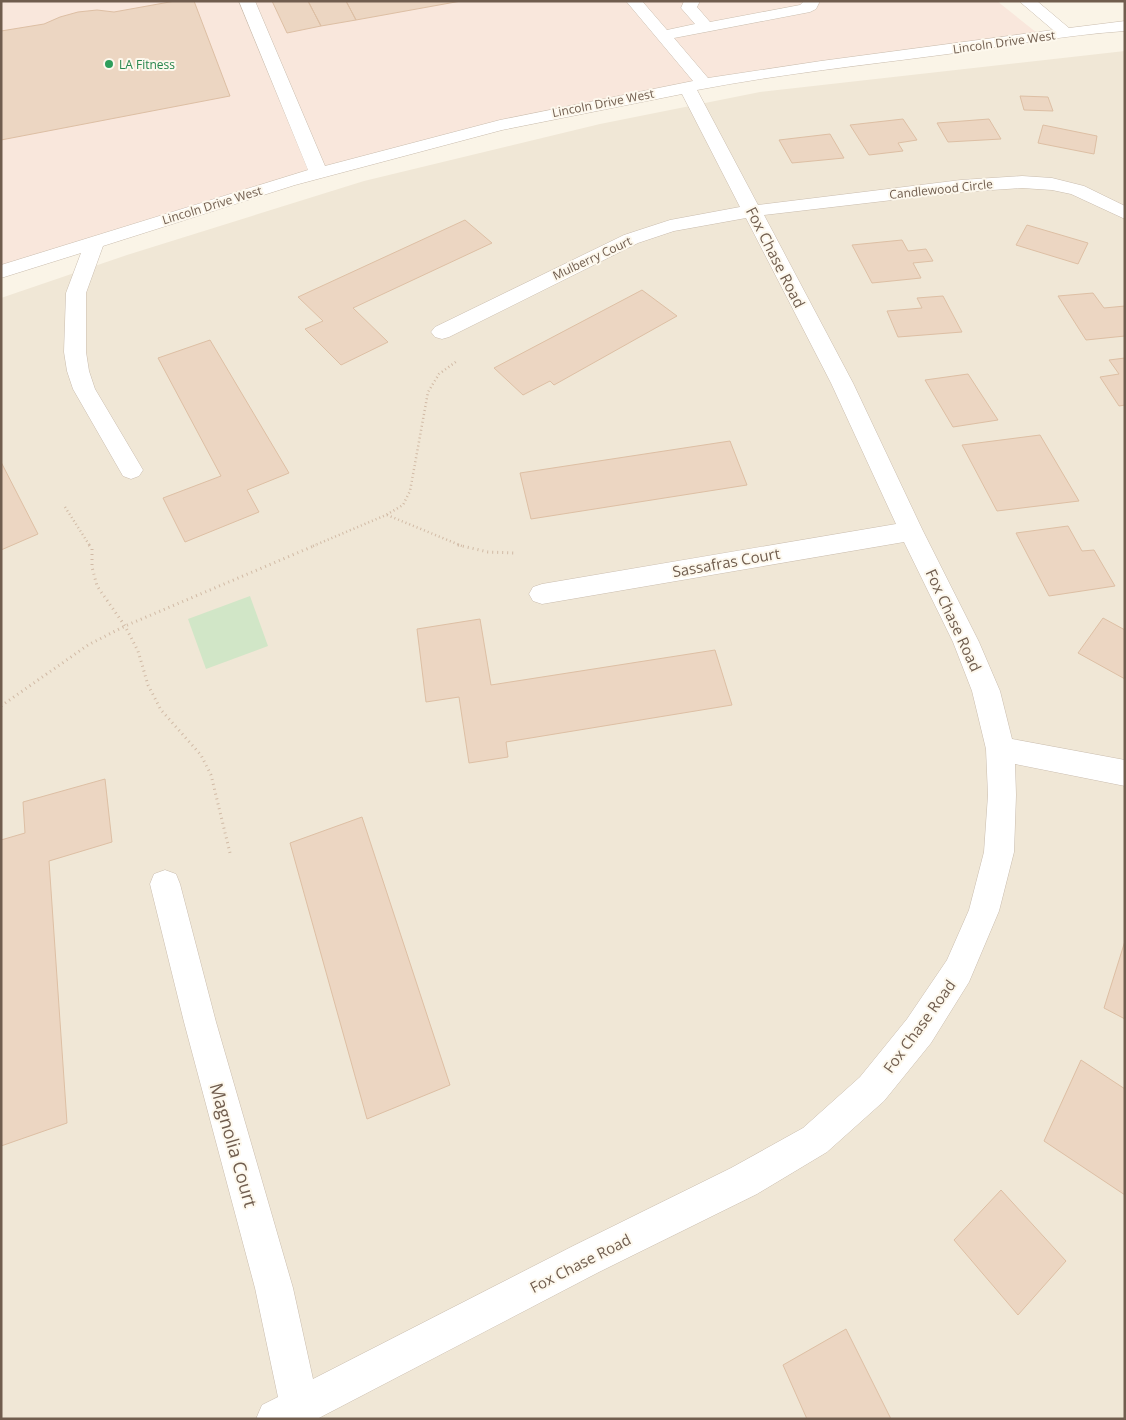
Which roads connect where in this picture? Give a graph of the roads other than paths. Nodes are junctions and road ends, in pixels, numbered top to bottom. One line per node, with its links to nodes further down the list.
1 (247, 1): 11 (street)
2 (634, 1): 9 (street, Fox Chase Road)
3 (692, 1): 7 (street)
4 (812, 1): 7 (street)
5 (1027, 1): 8 (street)
6 (1125, 26): 8 (street, Lincoln Drive West)
7 (707, 28): 9 (street)
8 (1066, 33): 10 (street, Lincoln Drive West)
9 (664, 35): 10 (street, Fox Chase Road)
10 (695, 85): 11 (street, Lincoln Drive West); 12 (street, Fox Chase Road)
11 (318, 172): 14 (street, Lincoln Drive West)
12 (752, 211): 13 (street, Candlewood Circle); 16 (street, Mulberry Court); 18 (street, Fox Chase Road)
13 (1125, 213)
14 (95, 241): 15 (street, Lincoln Drive West); 17 (street)
15 (1, 272)
16 (442, 332)
17 (131, 470)
18 (911, 531): 19 (street, Sassafras Court); 20 (street, Fox Chase Road)
19 (542, 594)
20 (1000, 749): 21 (street); 23 (street, Fox Chase Road)
21 (1125, 773)
22 (165, 884): 23 (street, Magnolia Court)
23 (288, 1412)

